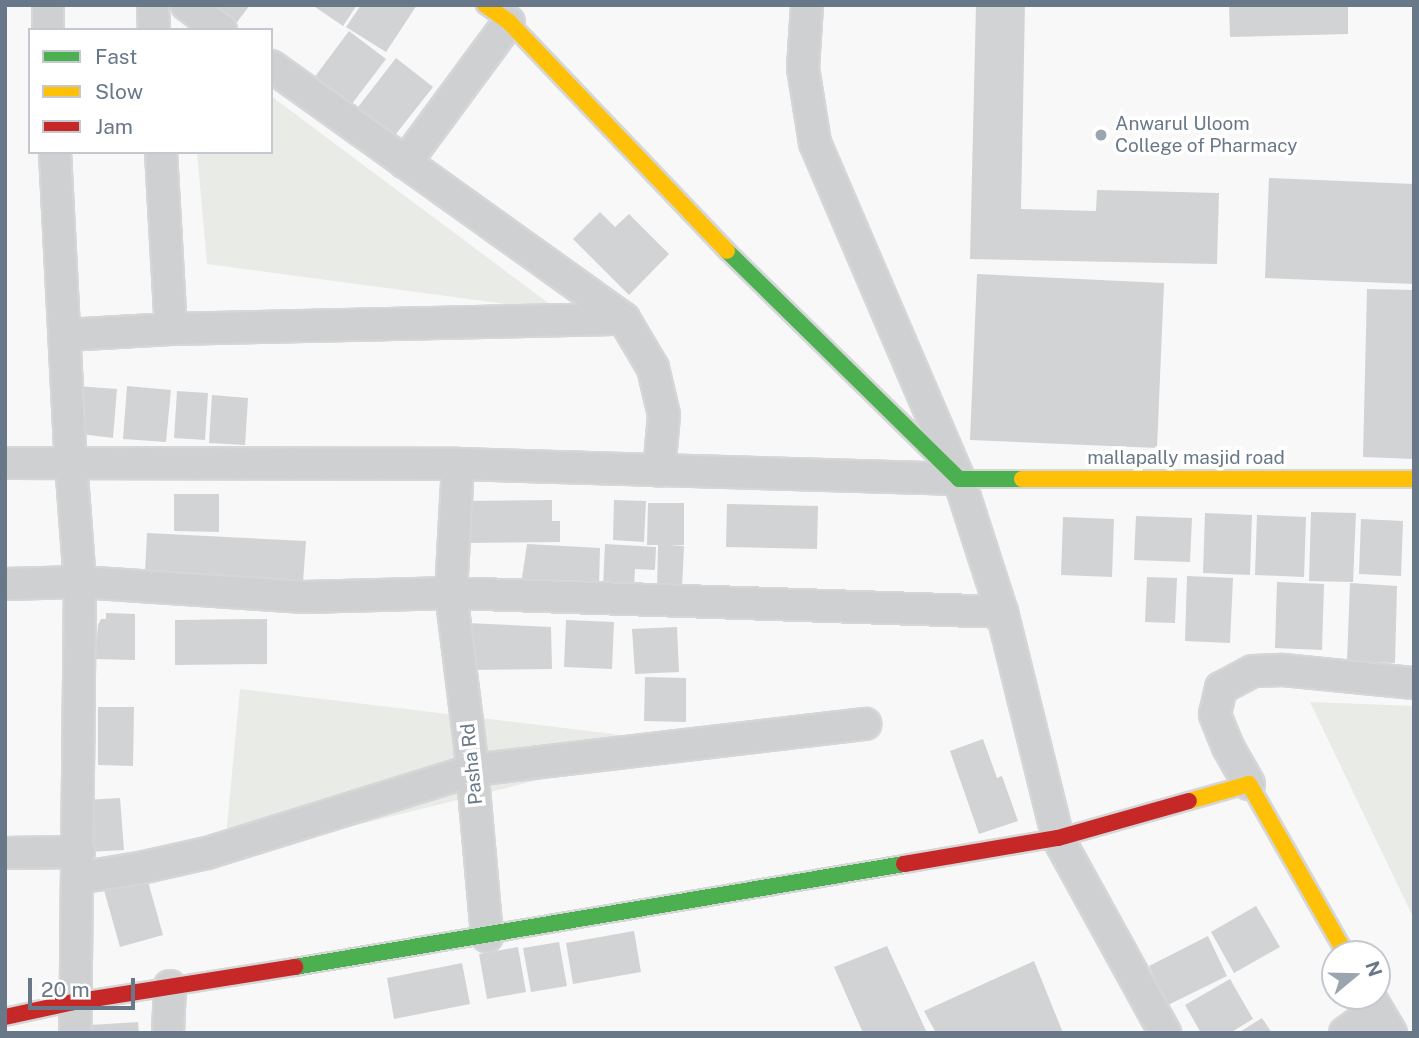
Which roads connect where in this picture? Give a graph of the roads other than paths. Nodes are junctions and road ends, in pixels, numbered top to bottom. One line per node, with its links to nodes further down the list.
1 (48, 5): 6 (street)
2 (153, 5): 7 (street)
3 (187, 5): 8 (street)
4 (807, 5): 20 (street)
5 (497, 14): 12 (street); 20 (street)
6 (48, 28)
7 (155, 28)
8 (218, 28)
9 (273, 67): 12 (street)
10 (55, 154): 15 (street)
11 (161, 154): 14 (street)
12 (405, 163): 13 (street)
13 (624, 320): 14 (street); 19 (street)
14 (171, 329): 15 (street)
15 (66, 335): 17 (street)
16 (5, 463): 17 (street)
17 (71, 463): 18 (street); 22 (street)
18 (458, 464): 19 (street); 24 (street, Pasha Rd)
19 (659, 471): 20 (street)
20 (959, 479): 21 (street, mallapally masjid road); 25 (street)
21 (1414, 479)
22 (80, 582): 23 (street); 24 (street); 32 (street)
23 (5, 584)
24 (451, 593): 25 (street); 28 (street, Pasha Rd)
25 (1002, 612): 30 (street)
26 (1414, 683): 29 (street)
27 (865, 724): 28 (street)
28 (473, 770): 32 (street); 33 (street, Pasha Rd)
29 (1249, 784): 30 (street); 34 (street)
30 (1058, 838): 33 (street); 41 (street)
31 (5, 853): 32 (street)
32 (78, 865): 36 (street)
33 (487, 936): 35 (street)
34 (1338, 940)
35 (170, 986): 36 (street); 40 (street)
36 (74, 1002): 38 (street); 39 (street)
37 (1379, 1013): 42 (street)
38 (5, 1017)
39 (75, 1033)
40 (168, 1033)
41 (1165, 1033)
42 (1345, 1033)

